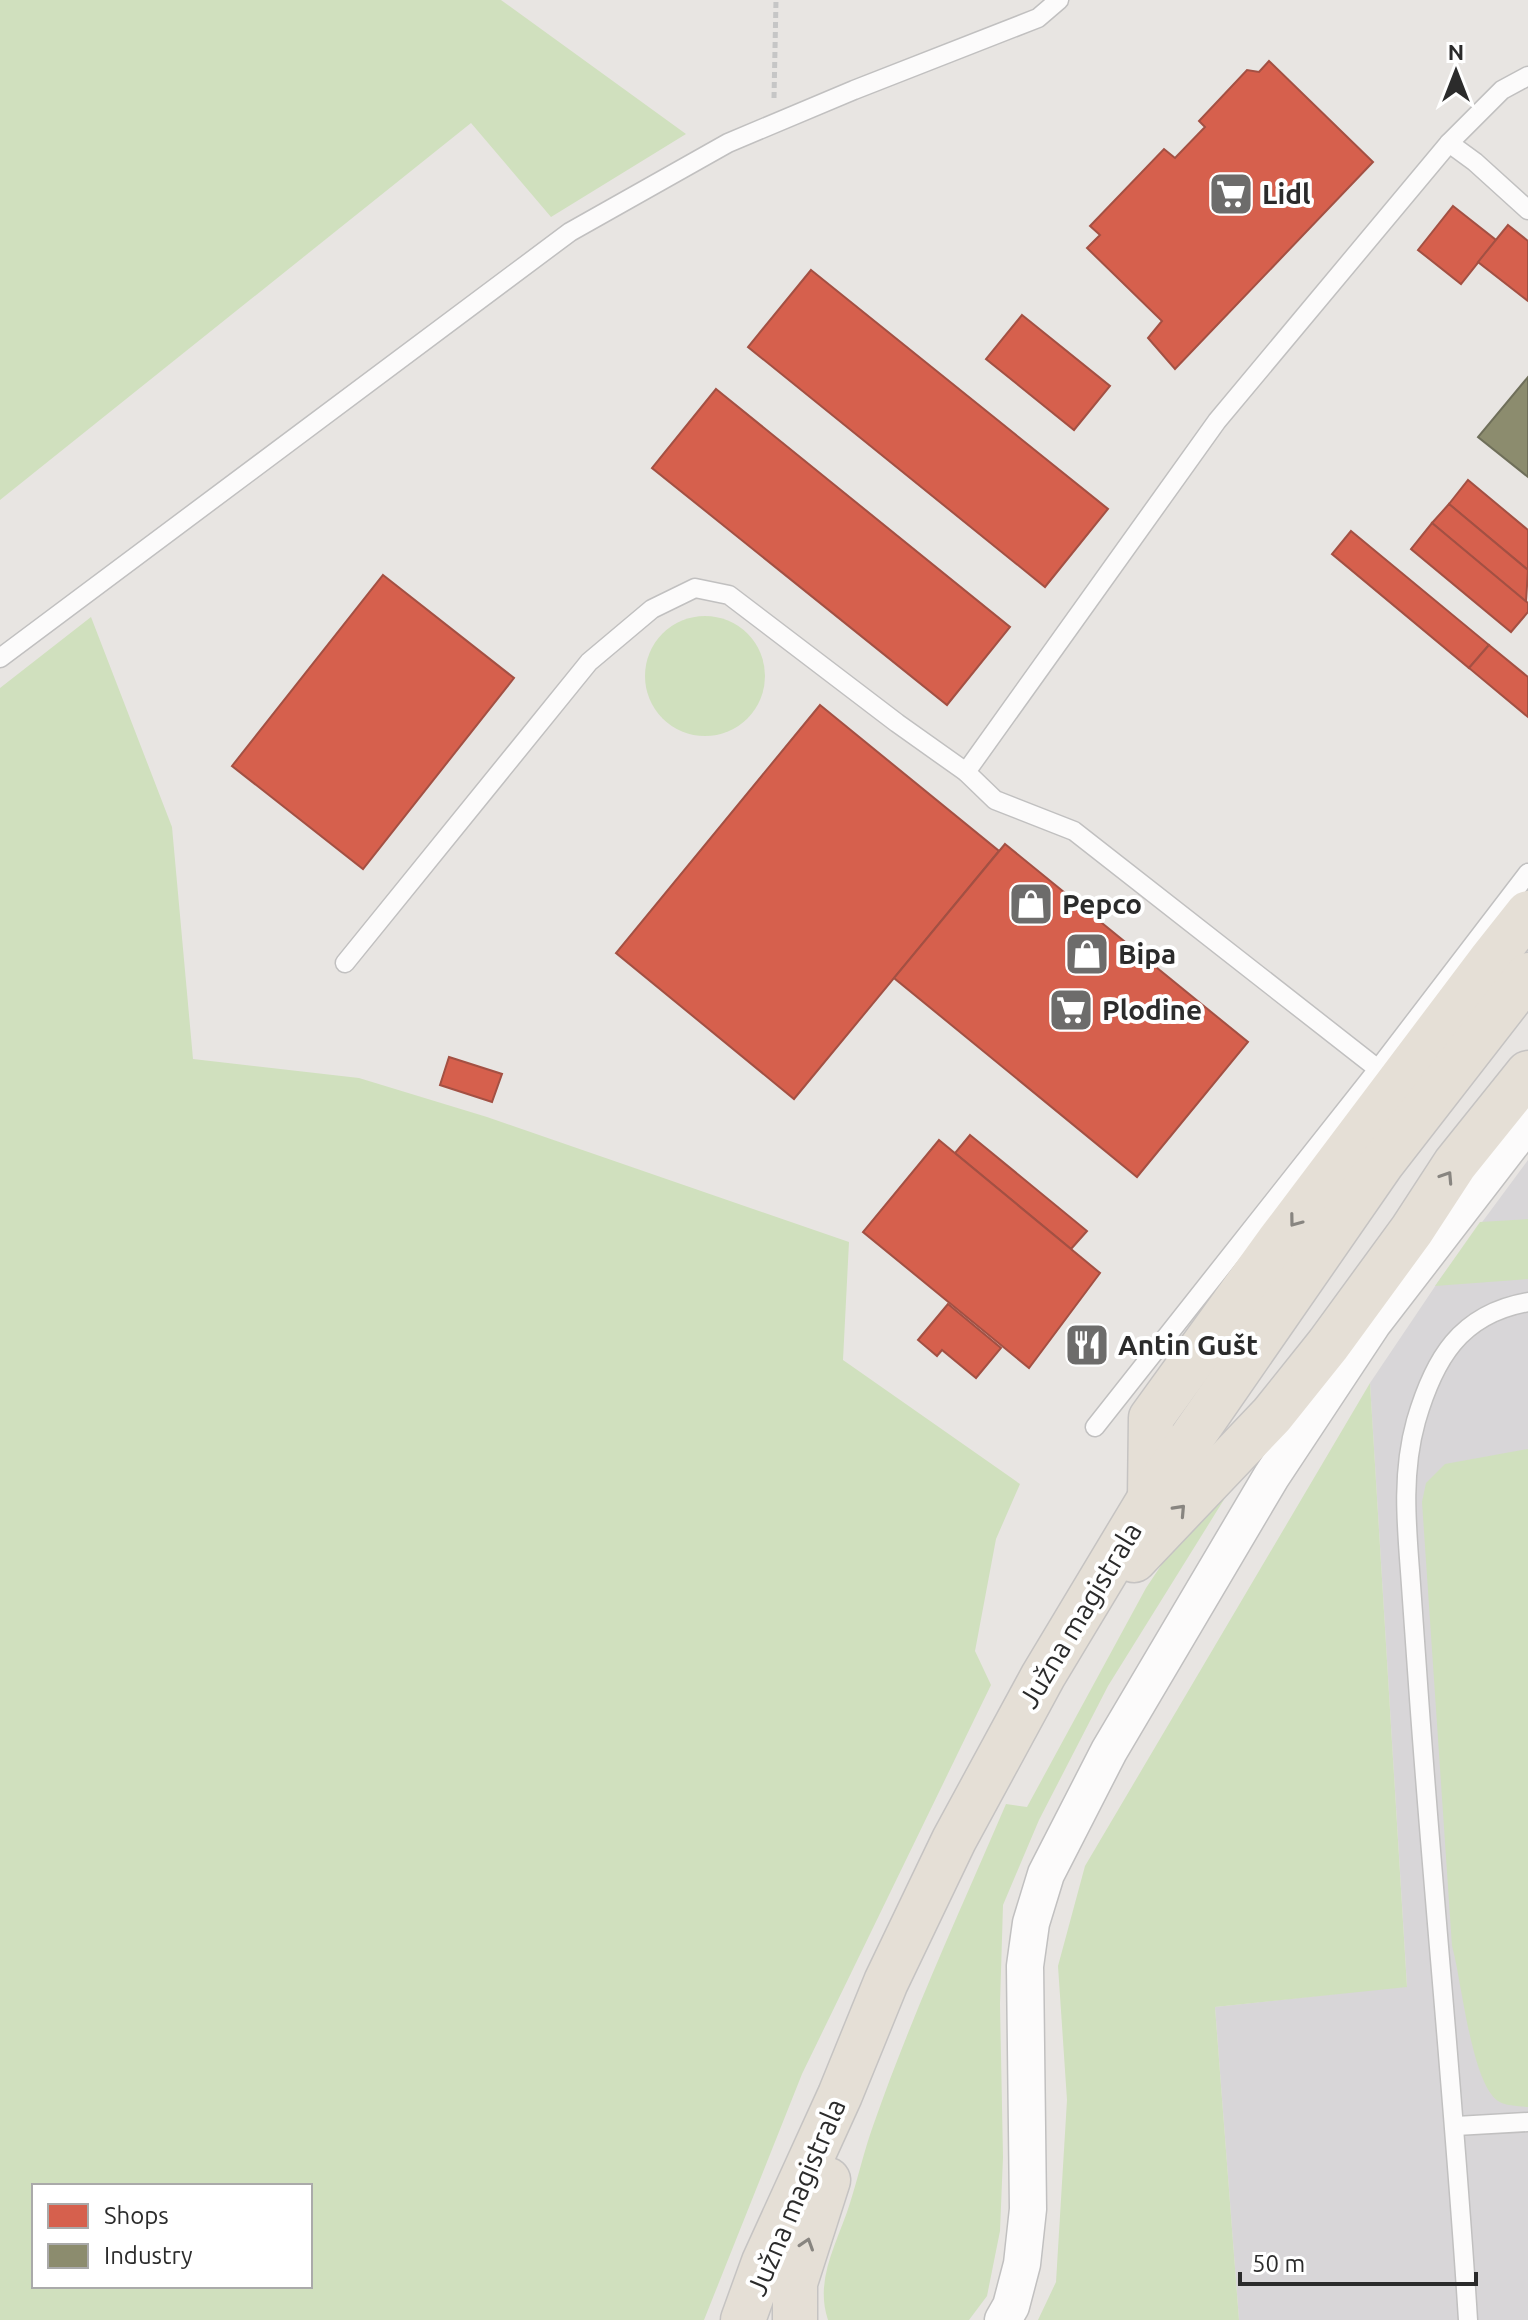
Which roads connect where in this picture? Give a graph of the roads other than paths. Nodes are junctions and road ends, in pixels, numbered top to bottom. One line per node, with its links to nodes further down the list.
1 (1059, 0): 5 (lane)
2 (1528, 76): 3 (lane)
3 (1449, 143): 4 (lane); 6 (lane)
4 (1528, 210)
5 (0, 658)
6 (966, 772): 9 (lane); 11 (lane)
7 (1528, 873): 11 (lane)
8 (1528, 913): 16 (main road, one-way to 16)
9 (345, 963)
10 (1528, 975): 16 (main road, Južna magistrala)
11 (1378, 1069): 15 (lane)
12 (1528, 1073): 17 (main road, one-way to 12)
13 (1528, 1122): 23 (street)
14 (1528, 1302): 20 (lane)
15 (1095, 1427)
16 (1150, 1498): 17 (main road, Južna magistrala)
17 (1056, 1654): 18 (main road, Južna magistrala)
18 (840, 2095): 21 (main road, Južna magistrala); 22 (main road, one-way to 18)
19 (1528, 2122): 20 (lane)
20 (1456, 2126): 24 (lane)
21 (743, 2320)
22 (795, 2320)
23 (1003, 2320)
24 (1468, 2320)

